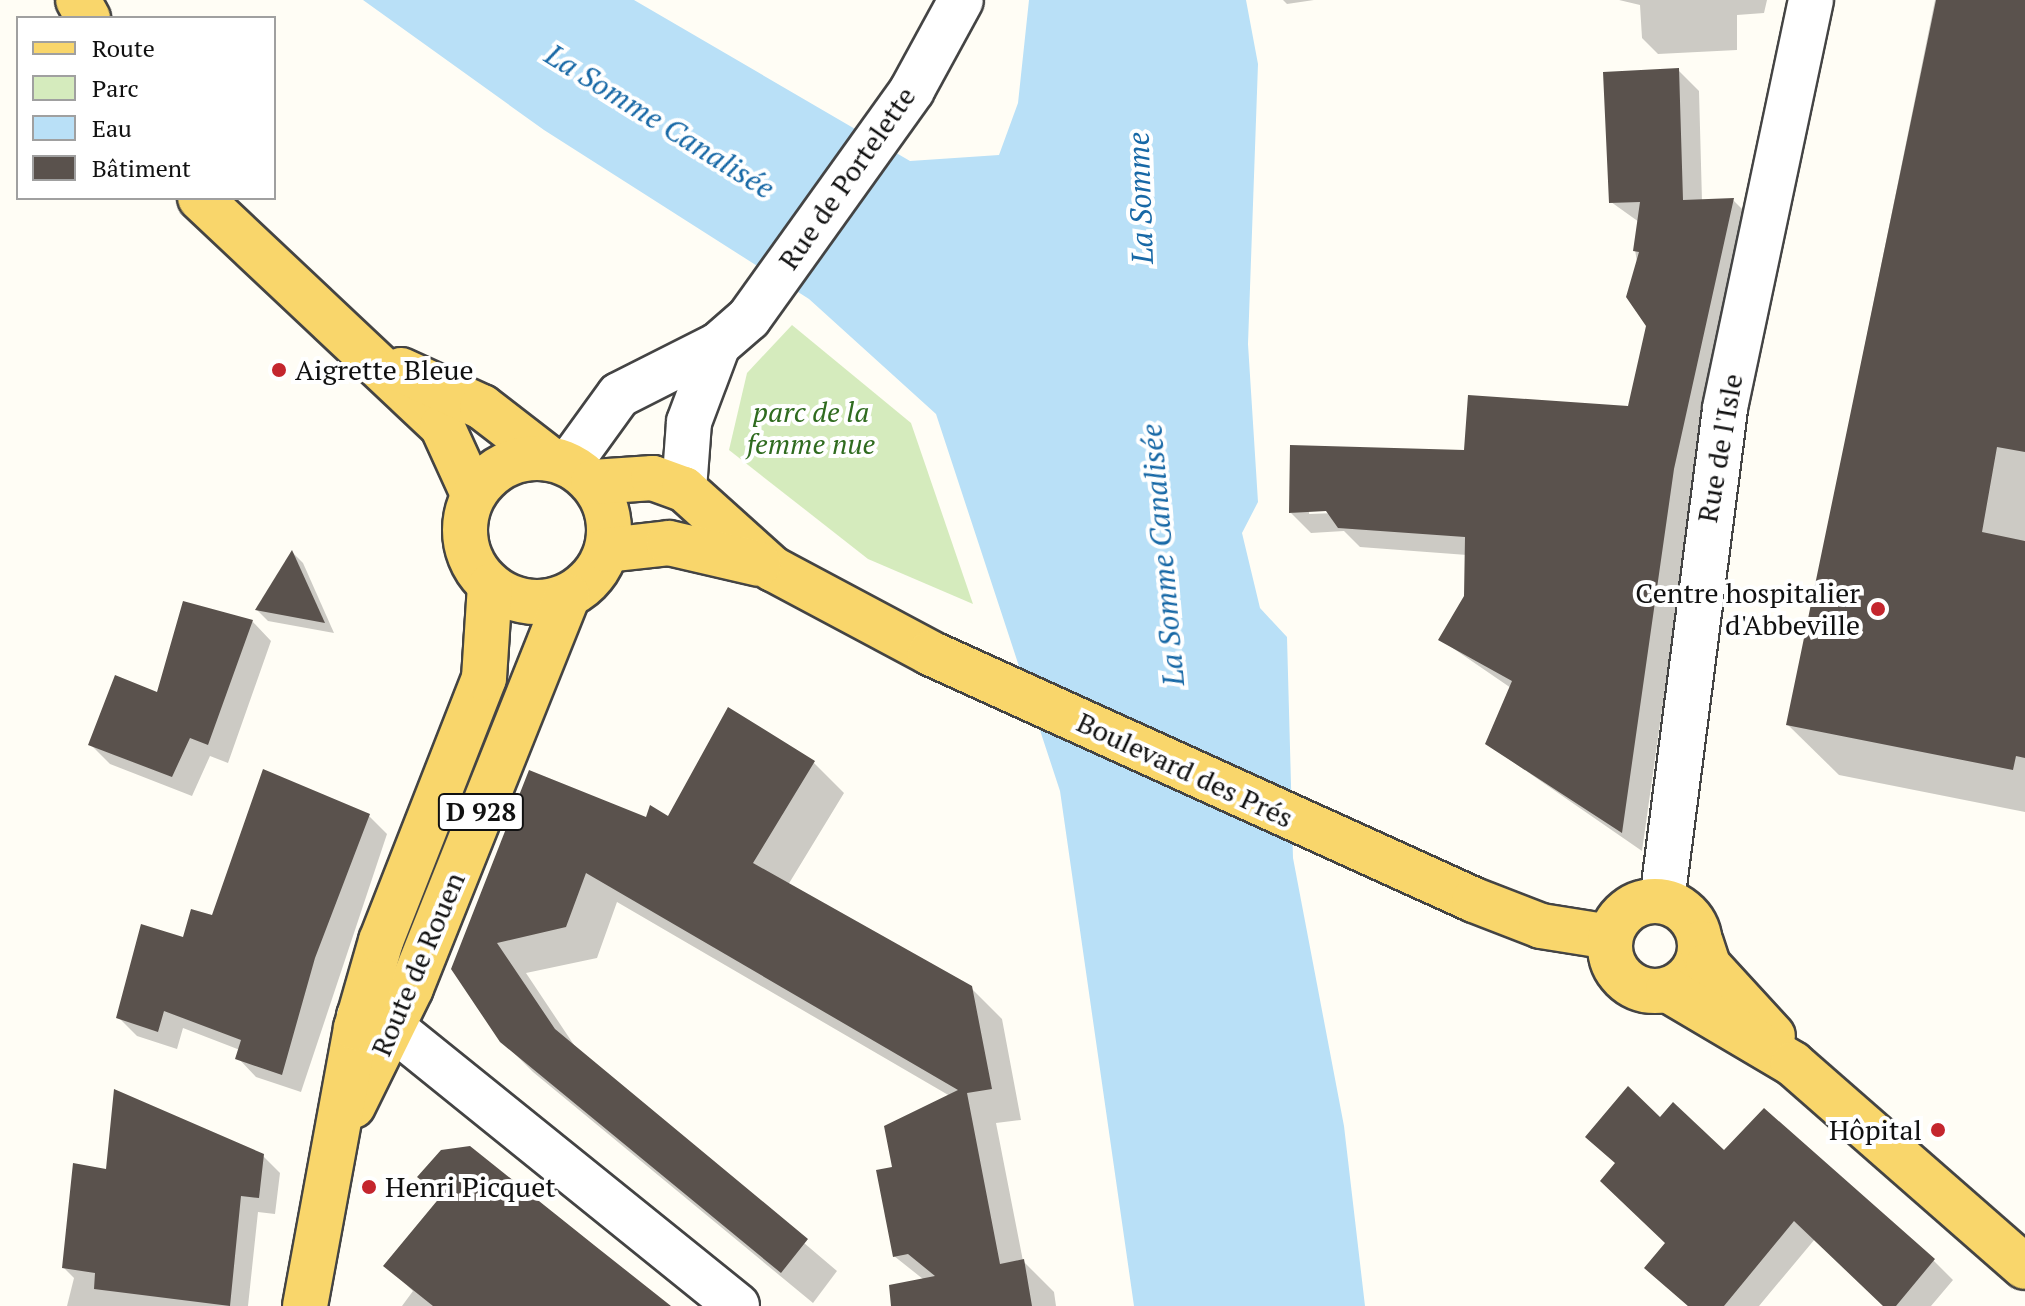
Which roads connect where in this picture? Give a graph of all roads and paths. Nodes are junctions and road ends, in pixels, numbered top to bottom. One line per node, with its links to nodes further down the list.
1 (961, 0): 4 (street, Rue de Portelette)
2 (1811, 0): 13 (street, Rue de l'Isle)
3 (202, 200): 5 (main road)
4 (733, 331): 6 (street, Rue de Portelette); 7 (street, Rue de Portelette)
5 (377, 359): 6 (main road); 8 (main road)
6 (569, 467): 7 (main road, Boulevard des Prés); 8 (main road); 9 (main road)
7 (684, 489): 10 (main road, Boulevard des Prés)
8 (473, 494): 11 (main road)
9 (607, 550): 10 (main road, Boulevard des Prés); 12 (main road)
10 (773, 569): 14 (main road, Boulevard des Prés)
11 (490, 586): 12 (main road); 17 (main road, Route de Rouen / D 928)
12 (568, 596): 17 (main road, Route de Rouen / D 928)
13 (1662, 901): 14 (main road); 15 (main road)
14 (1610, 937): 16 (main road)
15 (1701, 943): 16 (main road); 18 (main road)
16 (1668, 990): 18 (main road)
17 (376, 1022): 20 (main road, Route de Rouen / D 928); 21 (street)
18 (1793, 1064): 19 (main road)
19 (2025, 1267)
20 (305, 1306)
21 (737, 1306)

